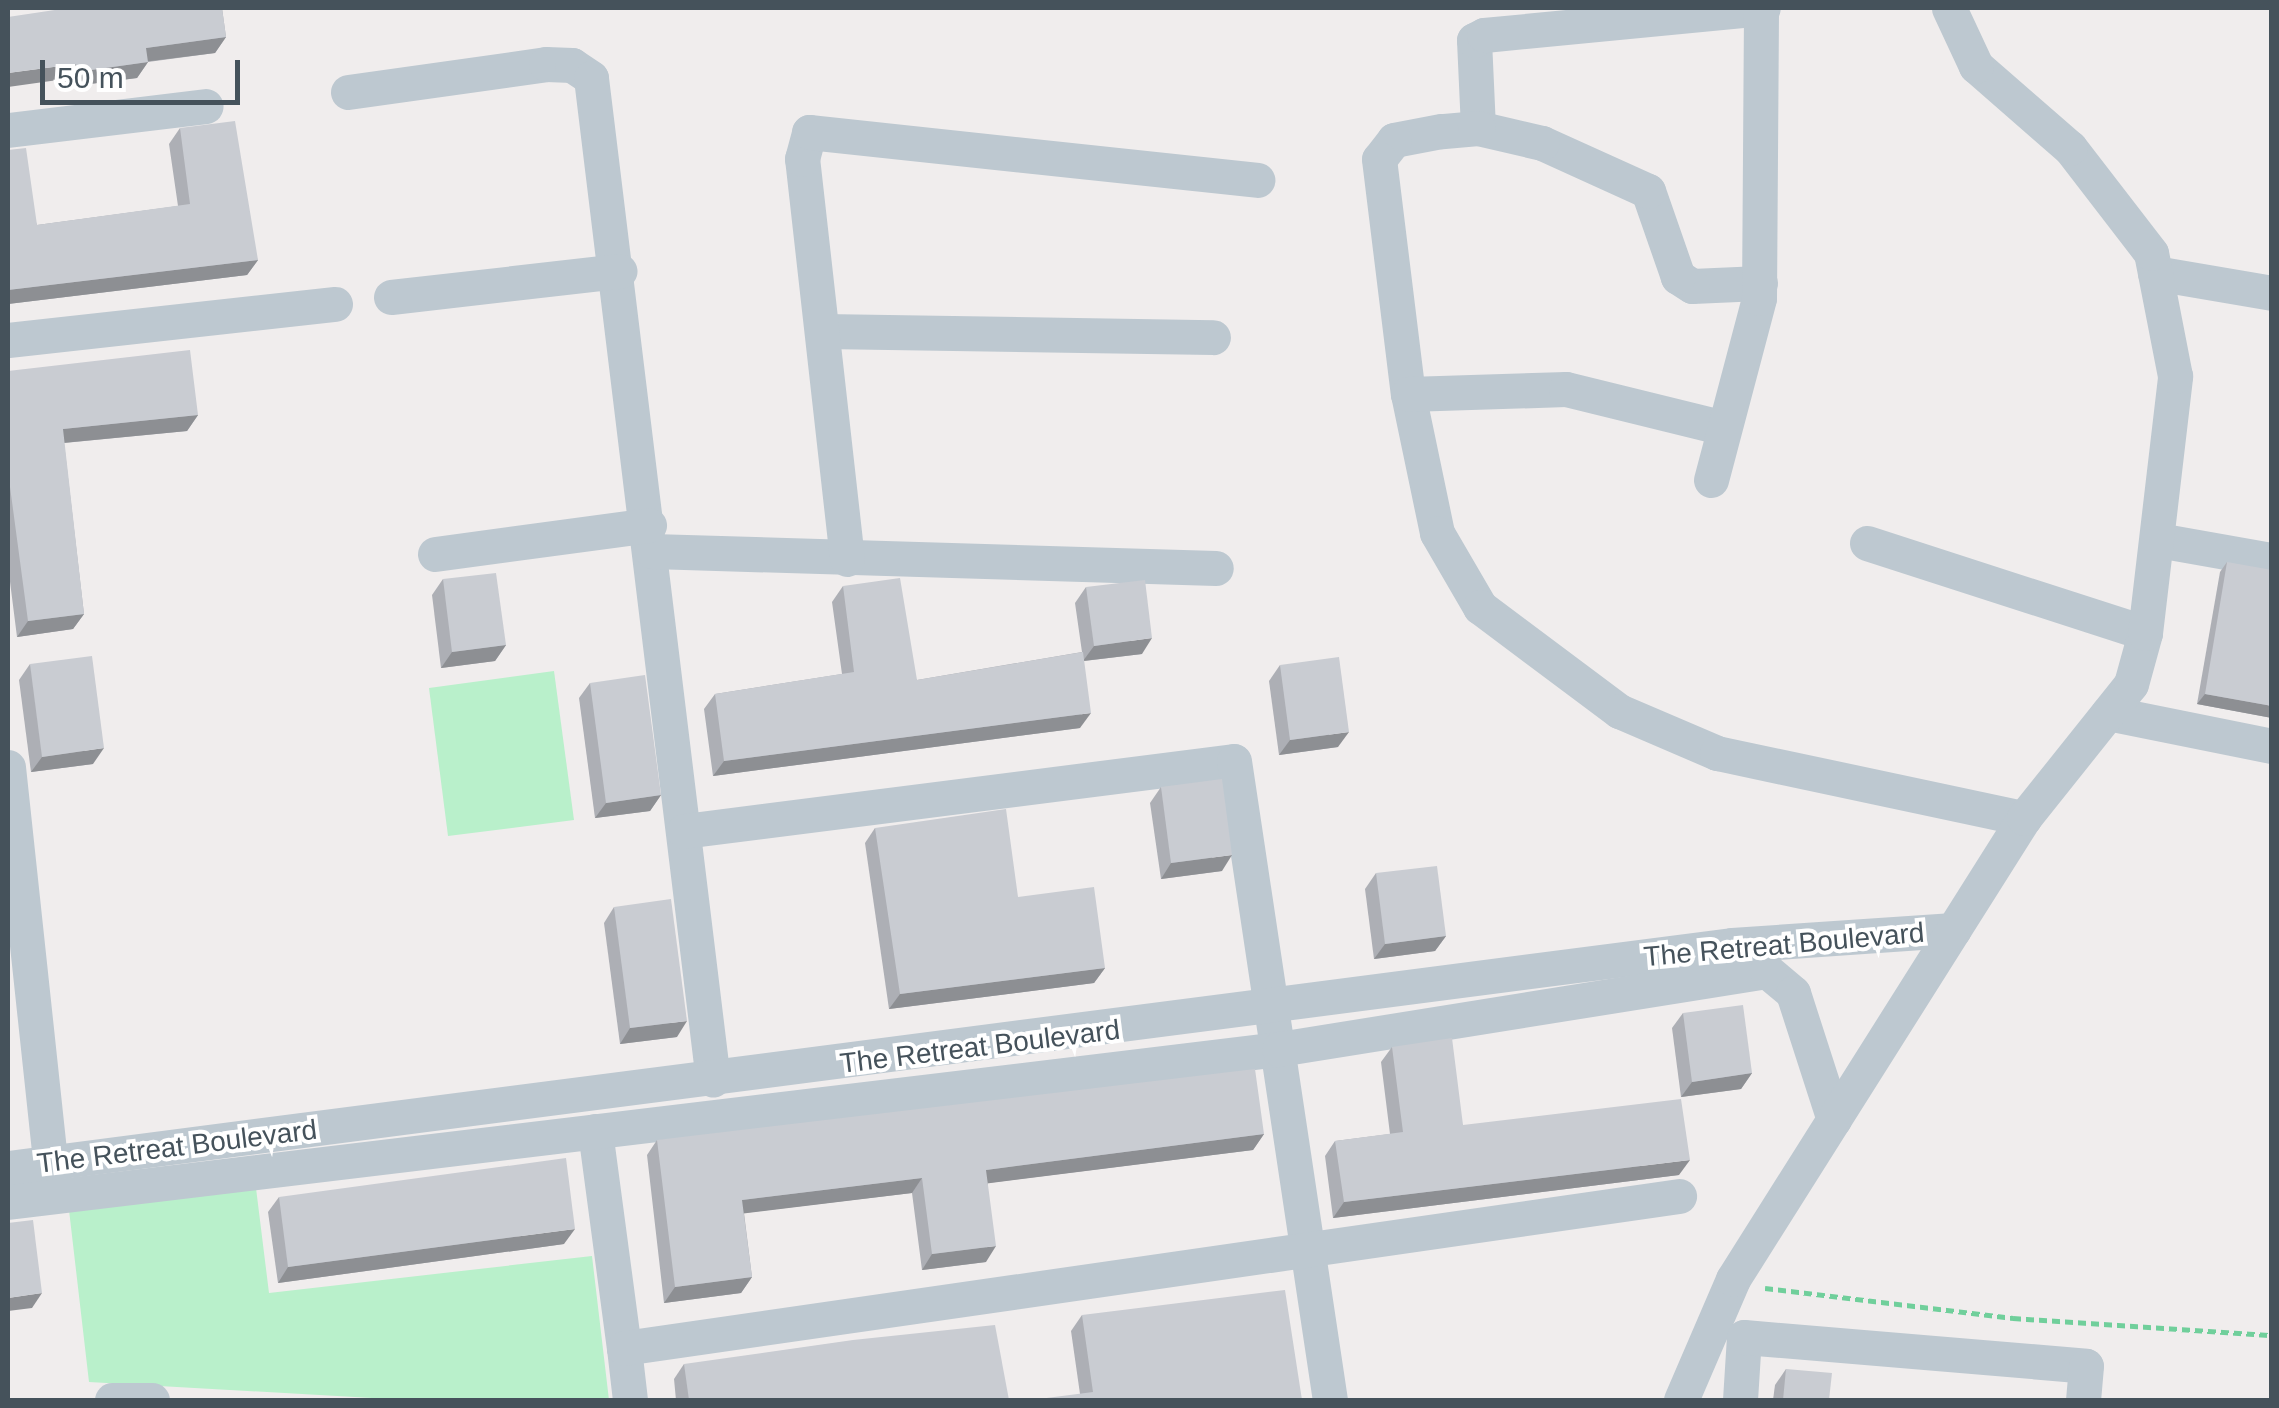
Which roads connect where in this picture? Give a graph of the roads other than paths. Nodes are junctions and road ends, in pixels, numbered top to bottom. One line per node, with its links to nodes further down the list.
1 (1762, 8): 5 (street); 10 (street)
2 (1948, 8): 9 (street)
3 (348, 92): 8 (street)
4 (206, 106): 6 (street)
5 (1478, 128): 10 (street); 17 (street)
6 (8, 130)
7 (1257, 180): 14 (street)
8 (620, 271): 12 (street); 20 (street)
9 (2156, 272): 11 (street); 21 (street)
10 (1760, 283): 18 (street)
11 (2272, 293)
12 (390, 296)
13 (336, 304): 16 (street)
14 (822, 331): 15 (street); 24 (street)
15 (1213, 336)
16 (8, 340)
17 (1408, 394): 18 (street); 31 (street)
18 (1721, 427): 19 (street)
19 (1711, 480)
20 (651, 538): 23 (street); 24 (street); 32 (street)
21 (2158, 540): 25 (street); 27 (street)
22 (1867, 542): 27 (street)
23 (436, 554)
24 (848, 559): 26 (street)
25 (2272, 560)
26 (1216, 568)
27 (2145, 633): 28 (street)
28 (2108, 713): 29 (street); 31 (street)
29 (2272, 746)
30 (8, 767): 33 (street)
31 (2024, 818): 34 (street)
32 (684, 831): 35 (street); 37 (street)
33 (14, 896): 40 (street)
34 (1954, 930): 35 (street, The Retreat Boulevard); 38 (street)
35 (1274, 1010): 36 (street); 37 (street, The Retreat Boulevard)
36 (1279, 1049): 38 (street); 39 (street); 44 (street)
37 (712, 1080): 40 (street, The Retreat Boulevard)
38 (1834, 1120): 50 (street)
39 (595, 1131): 43 (street); 45 (street)
40 (50, 1163): 41 (street, The Retreat Boulevard)
41 (8, 1168)
42 (1678, 1196): 44 (street)
43 (8, 1202)
44 (1308, 1249): 45 (street); 49 (street)
45 (624, 1348): 48 (street)
46 (112, 1400): 47 (street)
47 (152, 1400)
48 (630, 1400)
49 (1330, 1400)
50 (1681, 1400)
51 (1740, 1400): 52 (street)
52 (2083, 1400)

